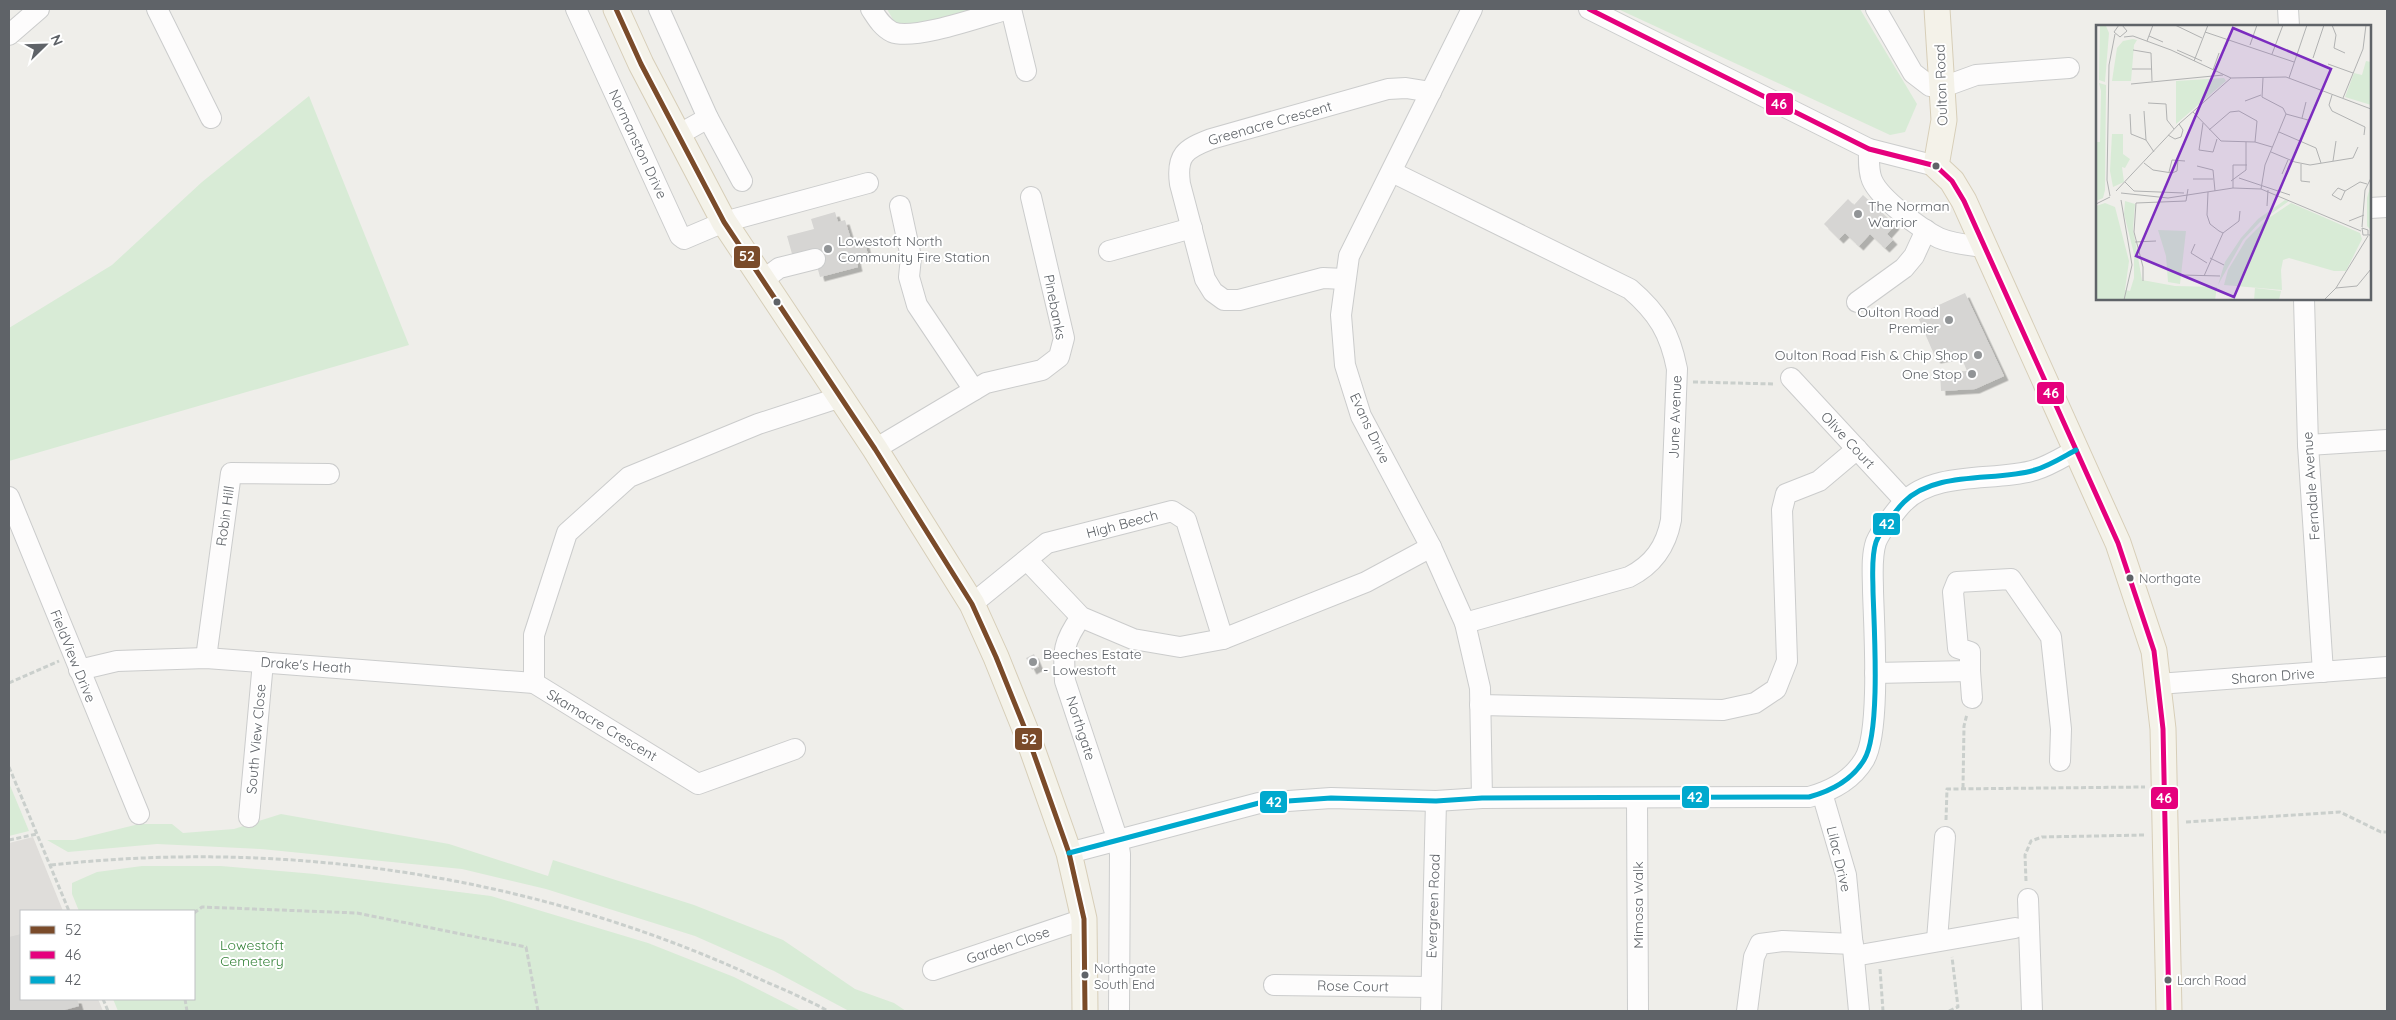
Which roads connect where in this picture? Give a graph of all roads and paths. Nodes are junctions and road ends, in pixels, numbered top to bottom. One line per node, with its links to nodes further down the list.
1 (40, 9): 14 (street)
2 (157, 9): 19 (street)
3 (576, 9): 31 (street, Normanston Drive)
4 (616, 9): 21 (main road)
5 (659, 9): 20 (street)
6 (872, 9): 7 (street)
7 (1009, 9): 16 (street)
8 (1472, 9): 18 (street, Evans Drive)
9 (1588, 9): 22 (street)
10 (1876, 9): 17 (street)
11 (1936, 9): 17 (main road, Oulton Road)
12 (2288, 9): 13 (street)
13 (2289, 25)
14 (9, 35)
15 (2069, 68): 17 (street)
16 (1026, 71)
17 (1943, 87): 23 (main road, Oulton Road)
18 (1431, 92): 24 (street, Evans Drive); 32 (street, Greenacre Crescent)
19 (211, 118)
20 (708, 118): 21 (street); 25 (street)
21 (678, 135): 31 (main road)
22 (1869, 149): 23 (street); 33 (street)
23 (1936, 166): 34 (main road)
24 (1392, 172): 37 (street, Evans Drive); 42 (street, June Avenue)
25 (742, 181)
26 (868, 184): 31 (street)
27 (1031, 197): 43 (street, Pinebanks)
28 (900, 206): 43 (street)
29 (2387, 207): 30 (street)
30 (2371, 208)
31 (724, 222): 38 (main road)
32 (1192, 228): 35 (street); 37 (street, Greenacre Crescent)
33 (1926, 230): 34 (street); 40 (street)
34 (1984, 247): 49 (main road)
35 (1109, 250)
36 (815, 259): 38 (street)
37 (1345, 279): 53 (street, Evans Drive)
38 (763, 280): 44 (main road)
39 (2304, 300): 46 (street, Ferndale Avenue)
40 (1857, 302)
41 (1791, 378): 42 (path); 48 (street, Olive Court)
42 (1678, 382): 57 (street, June Avenue)
43 (974, 390): 47 (street, Pinebanks)
44 (841, 397): 47 (main road); 67 (street, Skamacre Crescent)
45 (2387, 440): 46 (street)
46 (2308, 445): 64 (street, Ferndale Avenue)
47 (875, 449): 55 (main road)
48 (1857, 449): 52 (street, Olive Court); 70 (street)
49 (2076, 450): 52 (street); 68 (main road)
50 (329, 474): 59 (street, Robin Hill)
51 (9, 497): 62 (street, FieldView Drive)
52 (1905, 501): 65 (street)
53 (1431, 547): 57 (street, Evans Drive); 58 (street)
54 (1027, 560): 55 (street, High Beech); 56 (street); 58 (street, High Beech)
55 (972, 604): 88 (main road)
56 (1081, 617): 58 (street); 87 (street, Northgate)
57 (1465, 624): 70 (street, Evans Drive)
58 (1222, 639)
59 (206, 658): 60 (street, Drake's Heath); 62 (street, Drake's Heath)
60 (263, 662): 67 (street, Drake's Heath); 81 (street, South View Close)
61 (1970, 662): 65 (street); 69 (street); 72 (street)
62 (76, 663): 66 (path); 80 (street, FieldView Drive)
63 (2387, 668): 64 (street, Sharon Drive)
64 (2324, 672): 68 (street, Sharon Drive)
65 (1875, 673): 76 (street)
66 (9, 683)
67 (534, 683): 71 (street, Skamacre Crescent)
68 (2158, 684): 82 (main road)
69 (1972, 698): 75 (path)
70 (1480, 705): 77 (street, Evans Drive)
71 (795, 749)
72 (2060, 761)
73 (9, 767): 84 (path)
74 (2154, 787): 75 (path)
75 (1963, 788): 85 (path)
76 (1822, 793): 78 (street); 96 (street, Lilac Drive)
77 (1482, 798): 78 (street); 79 (street)
78 (1637, 798): 106 (street, Mimosa Walk)
79 (1436, 801): 87 (street); 100 (street, Evergreen Road)
80 (139, 814)
81 (248, 817)
82 (2174, 828): 83 (path); 90 (path); 112 (main road)
83 (2387, 832)
84 (37, 834): 86 (path); 89 (path)
85 (1945, 839): 95 (street)
86 (9, 840)
87 (1118, 840): 88 (street); 104 (street, Northgate)
88 (1069, 853): 93 (main road)
89 (51, 864): 91 (path); 102 (path)
90 (2028, 899): 111 (street)
91 (69, 910)
92 (195, 913): 101 (path)
93 (1084, 919): 98 (street, Garden Close); 103 (main road)
94 (2015, 928): 95 (street)
95 (1943, 939): 97 (street); 110 (path)
96 (1853, 950): 97 (street); 107 (street); 108 (street, Lilac Drive)
97 (1878, 951): 109 (path)
98 (933, 970)
99 (1274, 985): 100 (street, Rose Court)
100 (1431, 987): 105 (street, Evergreen Road)
101 (538, 1011)
102 (828, 1011)
103 (1085, 1011)
104 (1119, 1011)
105 (1431, 1011)
106 (1638, 1011)
107 (1747, 1011)
108 (1859, 1011)
109 (1883, 1011)
110 (1950, 1011)
111 (2032, 1011)
112 (2169, 1011)

